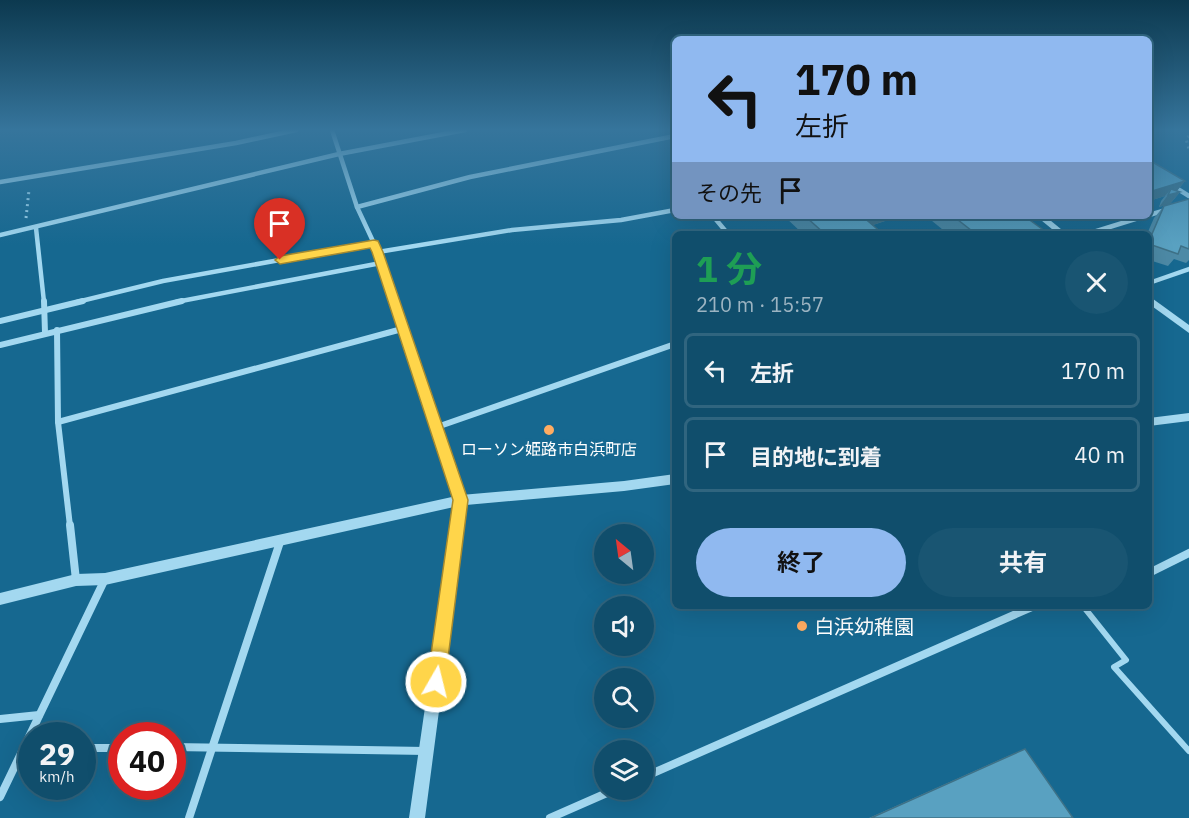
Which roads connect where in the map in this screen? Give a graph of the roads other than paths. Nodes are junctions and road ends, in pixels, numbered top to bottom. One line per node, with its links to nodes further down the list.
1 (88, 168): 5 (street)
2 (278, 168): 15 (street)
3 (344, 168): 8 (street)
4 (514, 168): 8 (street)
5 (0, 182)
6 (1169, 183): 7 (street)
7 (1189, 196)
8 (357, 207): 20 (street)
9 (1169, 209): 11 (street)
10 (672, 211): 21 (street)
11 (1152, 214)
12 (716, 219): 16 (street)
13 (1044, 219): 17 (street)
14 (1134, 219): 18 (street)
15 (36, 228): 19 (street); 26 (street)
16 (726, 231)
17 (1059, 231)
18 (1096, 231)
19 (0, 235)
20 (374, 243): 21 (street); 26 (street)
21 (378, 252): 22 (street)
22 (381, 263): 28 (street); 29 (street)
23 (1189, 269): 24 (street)
24 (1152, 282)
25 (1152, 301): 30 (street)
26 (45, 308): 27 (street); 31 (street)
27 (0, 321)
28 (402, 329): 35 (street); 37 (street)
29 (57, 330): 31 (street); 35 (street)
30 (1189, 330)
31 (45, 333): 32 (street)
32 (0, 345)
33 (672, 345): 37 (street)
34 (1189, 417): 36 (street)
35 (58, 422): 44 (street)
36 (1152, 422)
37 (437, 427): 39 (street)
38 (672, 479): 39 (street)
39 (461, 500): 40 (street); 53 (street)
40 (281, 539): 43 (street); 51 (street)
41 (1189, 553): 42 (street)
42 (1152, 572)
43 (105, 579): 44 (street); 48 (street)
44 (75, 580): 45 (street)
45 (0, 599)
46 (1027, 609): 56 (street)
47 (1085, 609): 54 (lane)
48 (39, 716): 49 (street); 50 (street)
49 (0, 719)
50 (37, 722)
51 (212, 746): 52 (street); 53 (street); 59 (street)
52 (186, 747)
53 (426, 751): 60 (street)
54 (1189, 751)
55 (18, 765): 57 (street)
56 (654, 773)
57 (0, 797)
58 (594, 799): 61 (street)
59 (189, 818)
60 (417, 818)
61 (550, 818)

